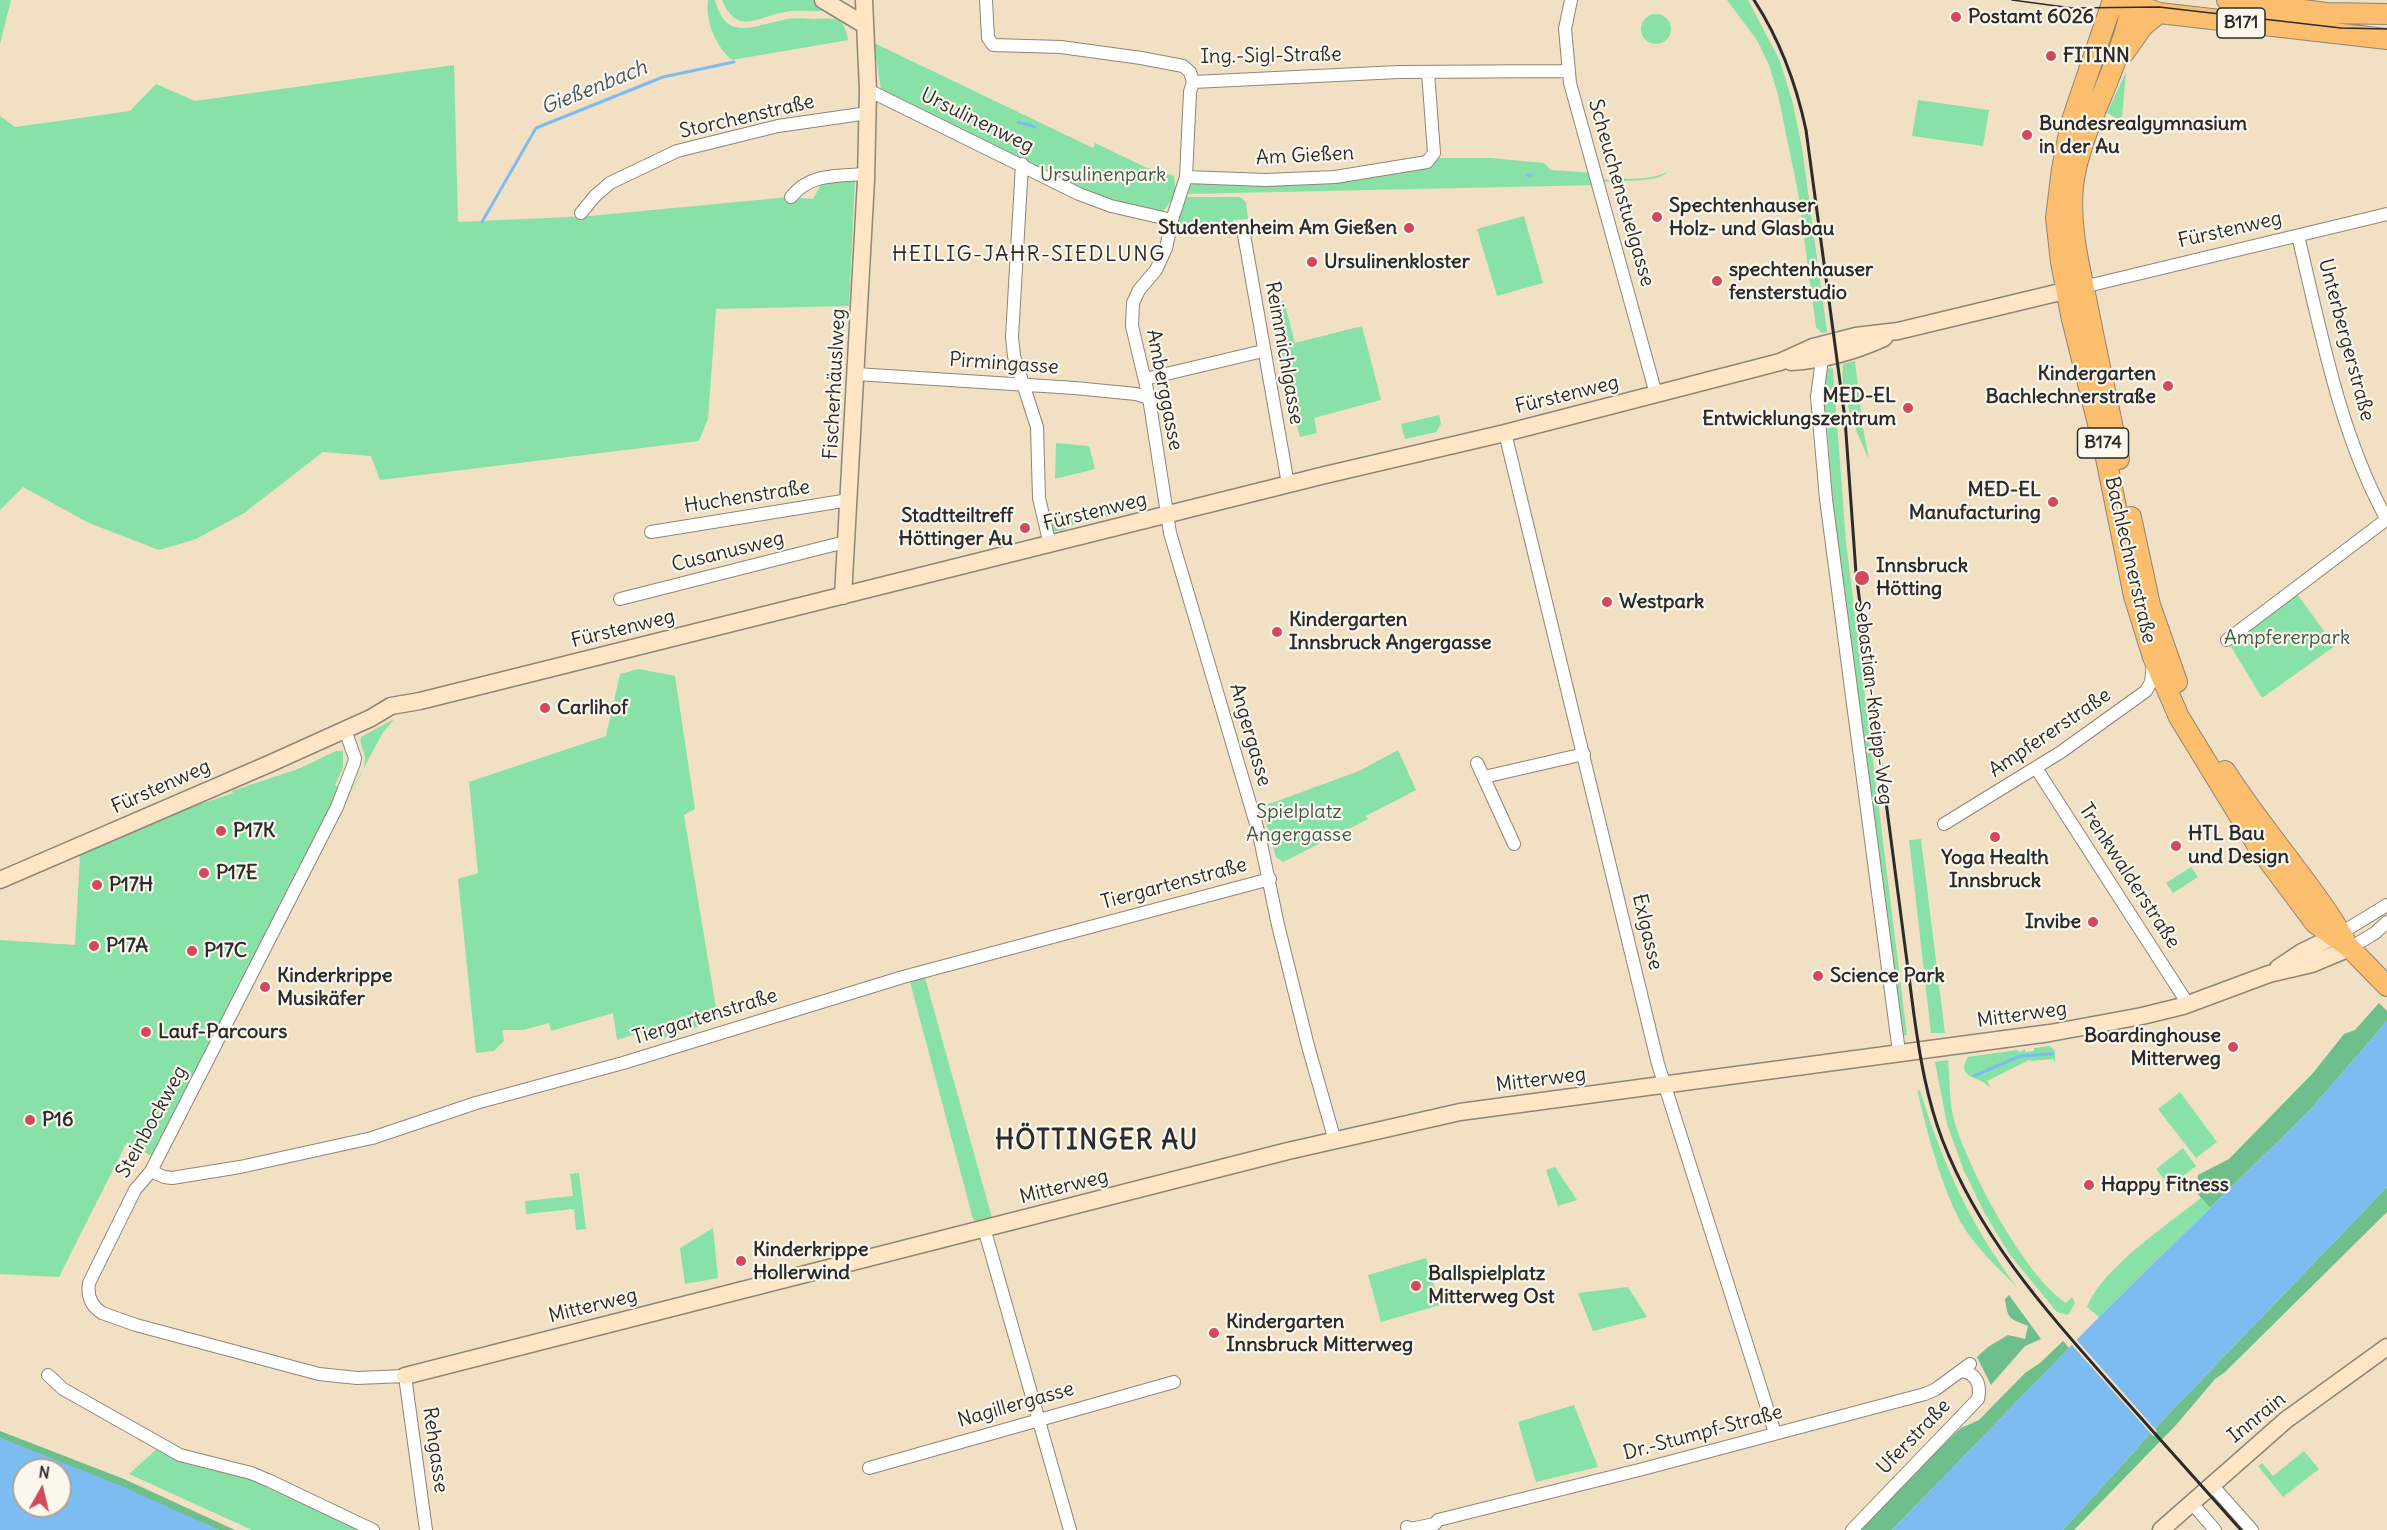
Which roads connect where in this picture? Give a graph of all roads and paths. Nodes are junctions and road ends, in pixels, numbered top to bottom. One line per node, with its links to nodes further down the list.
1 (823, 0): 9 (street)
2 (864, 0): 9 (street, Fischerhäuslweg)
3 (986, 0): 14 (street, Ing.-Sigl-Straße)
4 (1571, 0): 12 (street, Scheuchenstuelgasse)
5 (2227, 0): 8 (main road, B171)
6 (2116, 3): 7 (main road, B171); 11 (main road, Bachlechnerstraße / B174); 26 (main road, Bachlechnerstraße / B174)
7 (2159, 13): 10 (main road, B171); 11 (main road)
8 (2387, 14)
9 (863, 24): 15 (street, Fischerhäuslweg)
10 (2387, 39)
11 (2114, 67): 26 (main road, Bachlechnerstraße / B174)
12 (1569, 71): 13 (street, Ing.-Sigl-Straße); 34 (street, Scheuchenstuelgasse)
13 (1428, 72): 14 (street, Ing.-Sigl-Straße); 19 (street, Am Gießen)
14 (1193, 82): 19 (street)
15 (868, 90): 16 (street, Fischerhäuslweg); 17 (street, Ursulinenweg)
16 (868, 113): 18 (street, Fischerhäuslweg); 21 (street, Storchenstraße)
17 (1022, 164): 23 (street, Ursulinenweg); 33 (street)
18 (866, 174): 20 (street); 31 (street, Fischerhäuslweg)
19 (1186, 177): 23 (street, Amberggasse)
20 (791, 197)
21 (581, 213)
22 (2387, 214): 25 (street, Fürstenweg)
23 (1172, 219): 32 (street, Amberggasse)
24 (1243, 229): 28 (street, Reimmichlgasse)
25 (2298, 236): 26 (street, Fürstenweg); 40 (street, Unterbergerstraße)
26 (2075, 289): 27 (street, Fürstenweg); 47 (main road, Bachlechnerstraße / B174); 59 (main road, Bachlechnerstraße / B174)
27 (1898, 331): 29 (street, Fürstenweg); 30 (street, Fürstenweg)
28 (1263, 351): 32 (street); 37 (street, Reimmichlgasse)
29 (1822, 359): 30 (street, Fürstenweg); 62 (street, Sebastian-Kneipp-Weg)
30 (1780, 362): 34 (street, Fürstenweg)
31 (856, 374): 33 (street, Pirmingasse); 38 (street, Fischerhäuslweg)
32 (1144, 379): 35 (street, Amberggasse)
33 (1022, 384): 35 (street, Pirmingasse); 43 (street)
34 (1656, 394): 36 (street, Fürstenweg)
35 (1149, 398): 39 (street, Amberggasse)
36 (1505, 433): 37 (street, Fürstenweg); 49 (street, Exlgasse)
37 (1288, 484): 39 (street, Fürstenweg)
38 (849, 500): 41 (street, Huchenstraße); 42 (street, Fischerhäuslweg)
39 (1167, 515): 43 (street, Fürstenweg); 55 (street, Angergasse)
40 (2387, 519): 46 (street)
41 (651, 532)
42 (845, 542): 44 (street, Fischerhäuslweg); 45 (street, Cusanusweg)
43 (1050, 544): 44 (street, Fürstenweg)
44 (843, 596): 48 (street, Fürstenweg)
45 (620, 599)
46 (2227, 640)
47 (2153, 657): 51 (street, Ampfererstraße); 59 (main road, Bachlechnerstraße / B174)
48 (345, 730): 56 (street, Fürstenweg); 65 (street, Steinbockweg)
49 (1584, 754): 52 (street); 63 (street, Exlgasse)
50 (1476, 763): 52 (street)
51 (2036, 768): 53 (street, Ampfererstraße); 61 (street, Trenkwalderstraße)
52 (1484, 777): 54 (street)
53 (1944, 824)
54 (1514, 844)
55 (1270, 879): 64 (street, Angergasse); 65 (street, Tiergartenstraße)
56 (0, 880)
57 (2387, 905): 59 (street)
58 (2387, 922): 59 (street)
59 (2341, 939): 60 (main road, B174); 61 (street, Mitterweg)
60 (2384, 983)
61 (2188, 1004): 62 (street, Mitterweg)
62 (1899, 1052): 63 (street, Mitterweg)
63 (1665, 1084): 64 (street, Mitterweg); 74 (street, Exlgasse)
64 (1331, 1142): 66 (street, Mitterweg)
65 (151, 1171): 67 (street, Steinbockweg)
66 (984, 1228): 71 (street, Mitterweg); 73 (street)
67 (93, 1306): 71 (street, Mitterweg)
68 (2387, 1347): 76 (street, Innrain)
69 (1965, 1368): 74 (street, Dr.-Stumpf-Straße); 82 (street, Uferstraße)
70 (48, 1375): 79 (street)
71 (405, 1376): 80 (street, Rehgasse)
72 (1174, 1382): 73 (street, Nagillergasse)
73 (1037, 1419): 75 (street, Nagillergasse); 81 (street)
74 (1775, 1433): 78 (street, Dr.-Stumpf-Straße)
75 (869, 1468)
76 (2211, 1484): 77 (street, Innrain); 85 (street)
77 (2191, 1502): 83 (street, Innrain); 84 (street)
78 (1402, 1529)
79 (374, 1530)
80 (426, 1530)
81 (1070, 1530)
82 (1852, 1530)
83 (2161, 1530)
84 (2215, 1530)
85 (2252, 1530)

